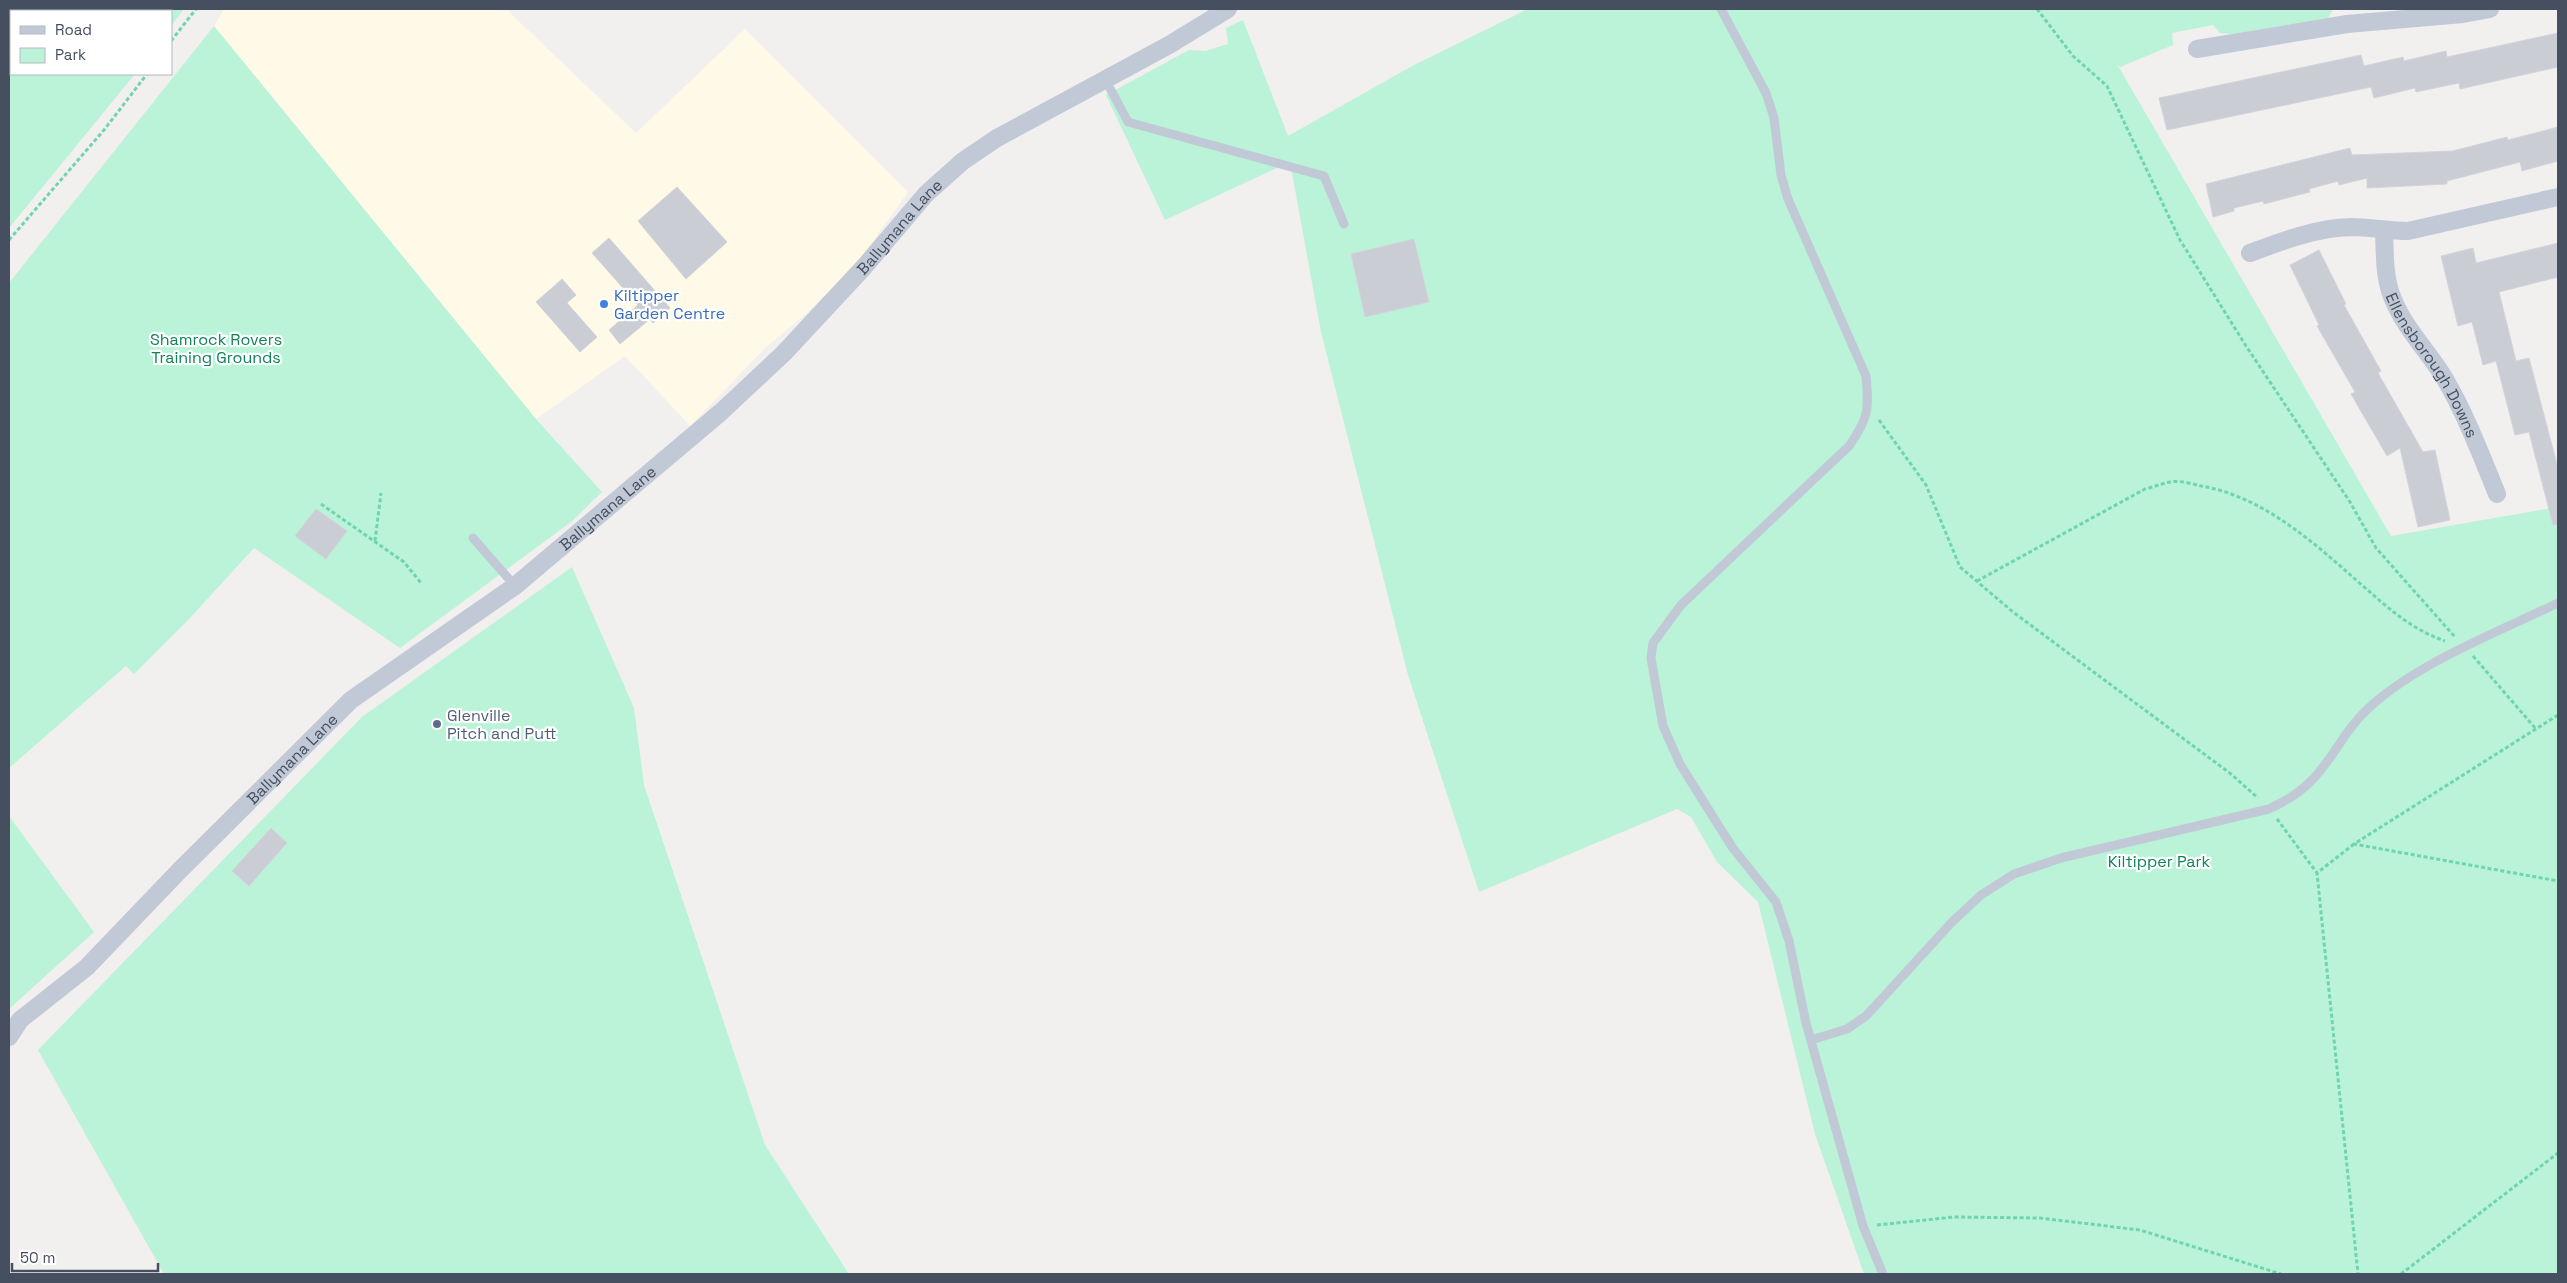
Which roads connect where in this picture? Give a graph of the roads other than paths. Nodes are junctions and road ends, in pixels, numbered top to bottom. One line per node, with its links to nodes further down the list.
1 (1228, 9): 6 (street, Ballymana Lane)
2 (1721, 9): 16 (lane)
3 (2490, 9): 4 (street)
4 (2346, 16): 5 (street)
5 (2197, 49)
6 (1105, 79): 8 (lane); 13 (street, Ballymana Lane)
7 (2558, 197): 9 (street)
8 (1344, 224)
9 (2384, 232): 10 (street); 11 (street, Ellensborough Downs)
10 (2250, 253)
11 (2497, 494)
12 (473, 538): 13 (lane)
13 (515, 586): 15 (street, Ballymana Lane)
14 (2558, 603): 16 (lane)
15 (9, 1037)
16 (1811, 1040): 17 (lane)
17 (1883, 1274)

